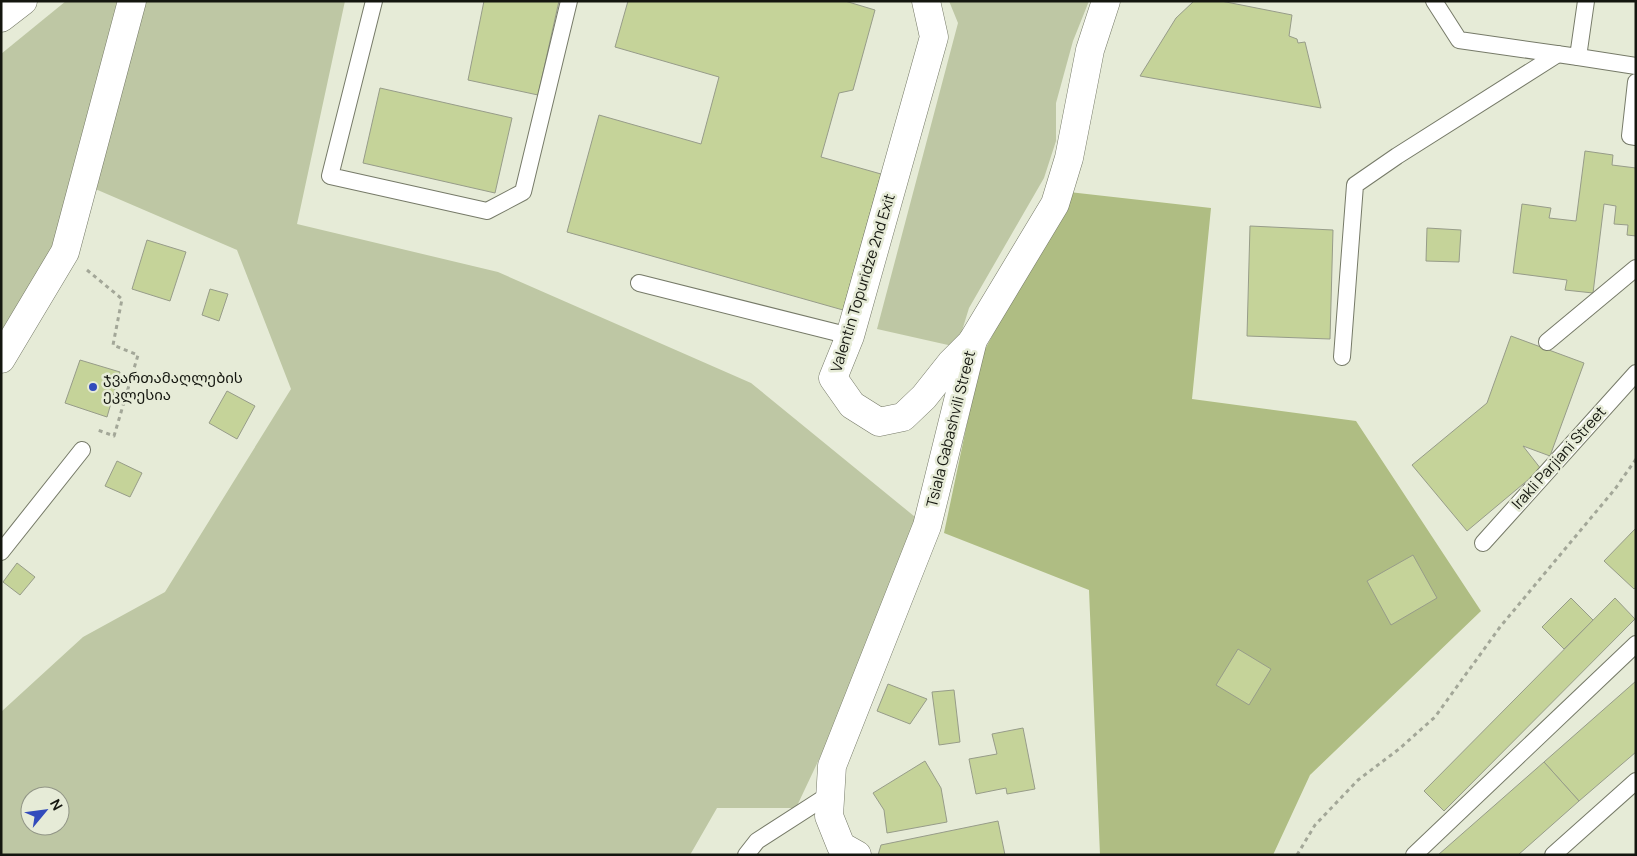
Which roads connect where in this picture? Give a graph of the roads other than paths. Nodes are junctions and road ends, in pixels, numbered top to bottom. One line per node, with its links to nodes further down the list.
1 (22, 1): 9 (street)
2 (132, 1): 21 (street)
3 (374, 1): 4 (lane)
4 (569, 1)
5 (926, 1): 17 (street, Valentin Topuridze 2nd Exit)
6 (1106, 1): 18 (street, Tsiala Gabashvili Street)
7 (1434, 1): 10 (lane)
8 (1586, 1): 11 (lane)
9 (1, 18)
10 (1558, 54): 11 (lane); 20 (lane)
11 (1578, 57): 12 (lane)
12 (1636, 66)
13 (1636, 82): 14 (lane)
14 (1636, 137)
15 (1636, 268): 19 (lane)
16 (639, 283): 17 (lane)
17 (850, 336): 18 (street, Valentin Topuridze 2nd Exit)
18 (973, 340): 28 (street, Tsiala Gabashvili Street)
19 (1547, 342)
20 (1342, 357)
21 (1, 359)
22 (1636, 373): 24 (lane, Irakli Parjiani Street)
23 (82, 450): 25 (lane)
24 (1483, 544)
25 (1, 552)
26 (1636, 644): 31 (lane)
27 (1636, 781): 32 (lane)
28 (830, 794): 29 (lane); 30 (street, Tsiala Gabashvili Street)
29 (746, 855)
30 (857, 855)
31 (1414, 855)
32 (1553, 855)

